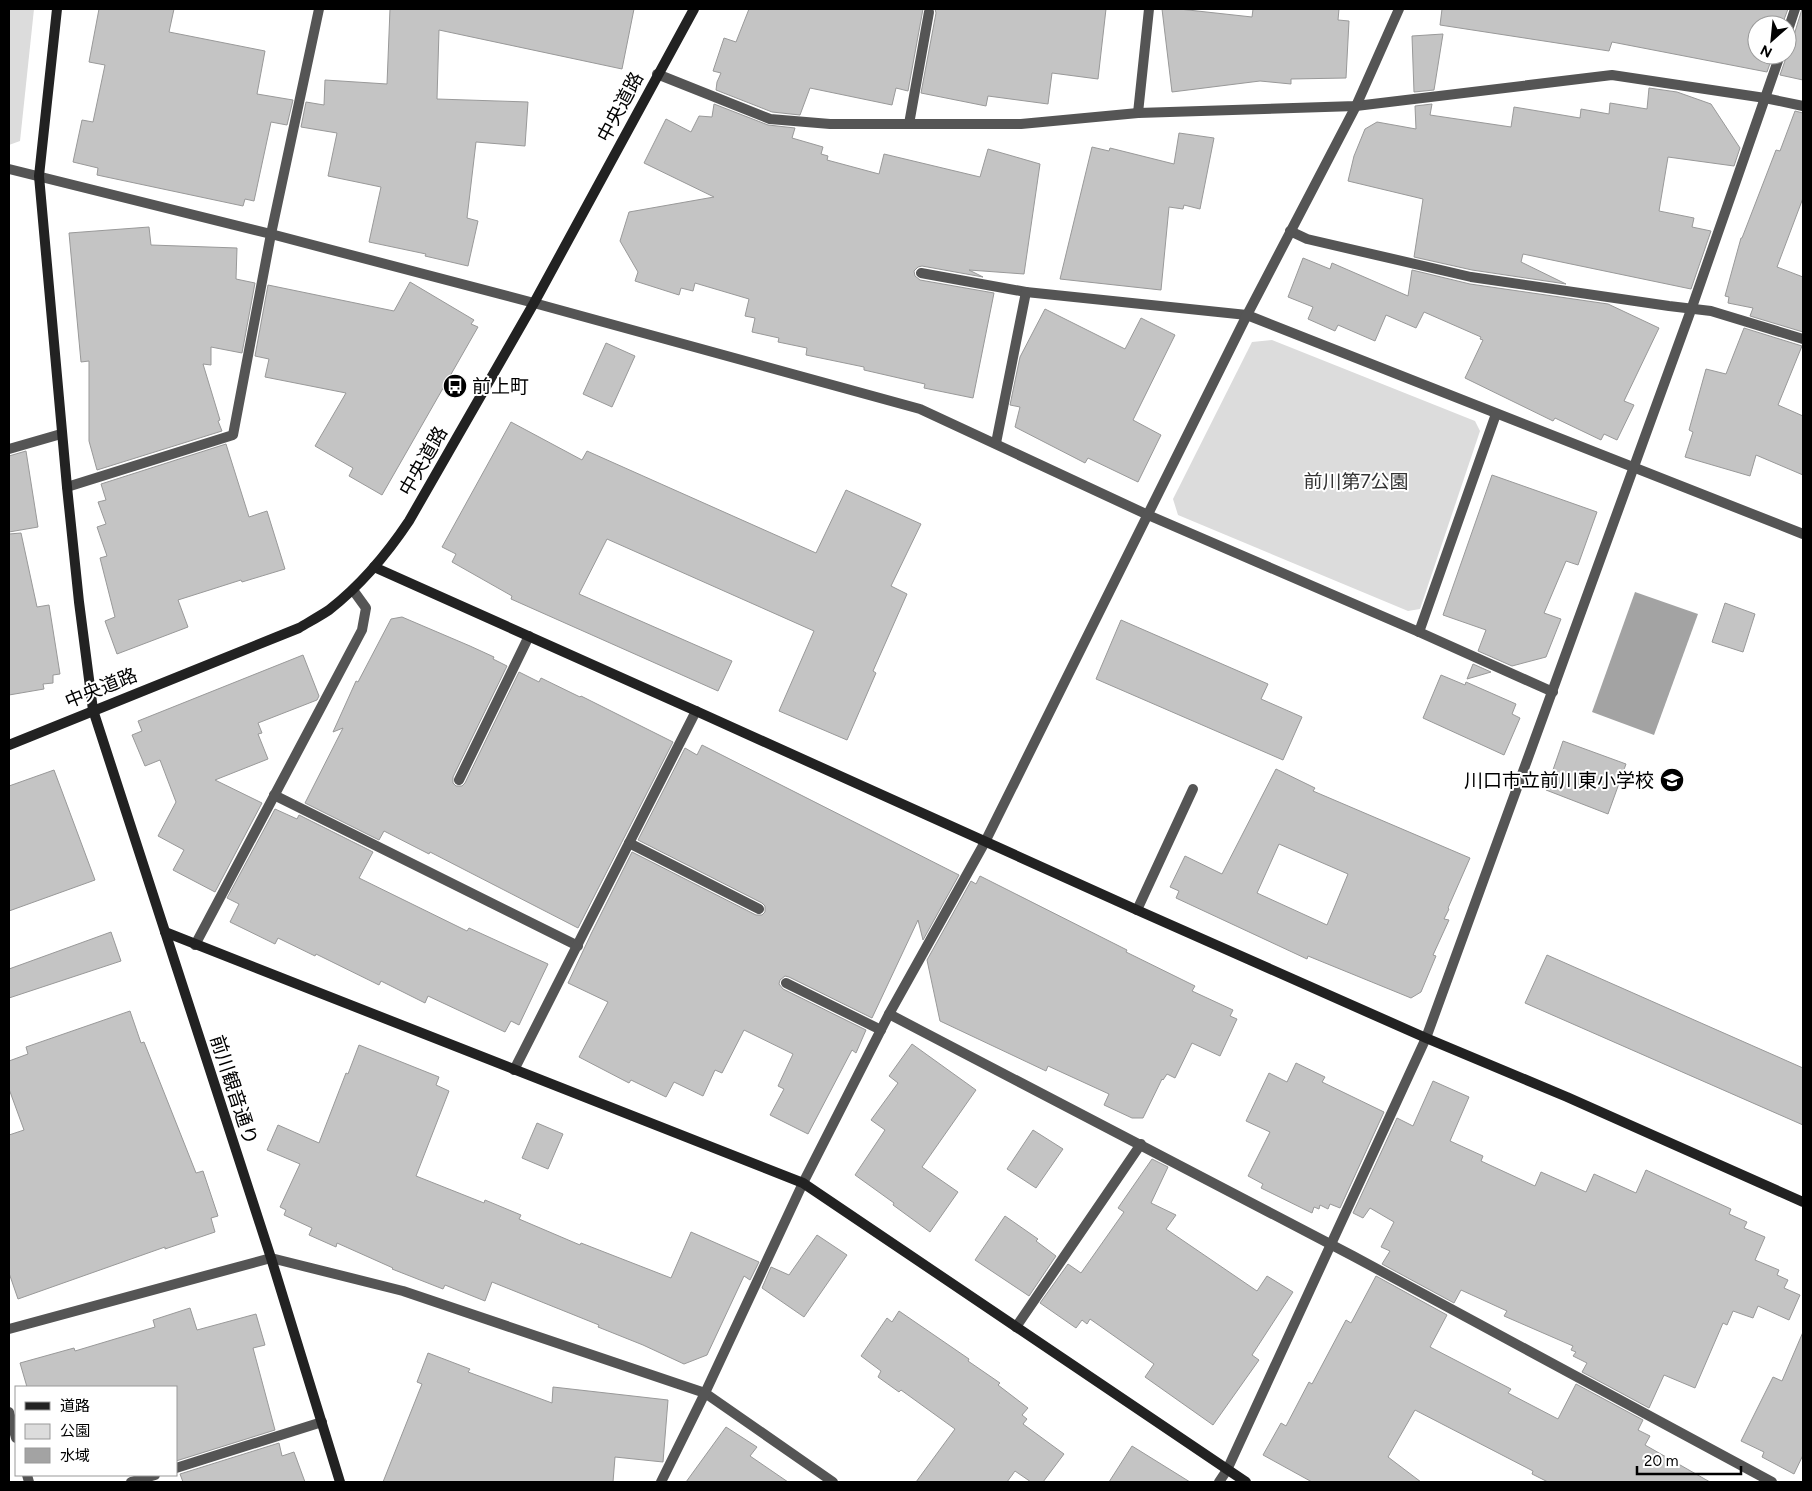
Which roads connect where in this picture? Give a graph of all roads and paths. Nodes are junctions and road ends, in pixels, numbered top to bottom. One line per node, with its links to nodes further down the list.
1 (57, 9): 15 (street, 前川観音通り)
2 (319, 9): 17 (street)
3 (694, 9): 8 (street, 中央道路)
4 (1149, 9): 12 (street)
5 (1399, 9): 10 (street)
6 (929, 12): 13 (street)
7 (1777, 65): 9 (street)
8 (657, 74): 13 (street); 20 (street, 中央道路)
9 (1765, 98): 10 (street); 11 (street); 21 (street)
10 (1356, 106): 12 (street); 16 (street)
11 (1803, 106)
12 (1138, 113): 13 (street)
13 (909, 124)
14 (9, 169): 15 (street)
15 (39, 176): 17 (street); 25 (street, 前川観音通り)
16 (1290, 231): 21 (street); 22 (street)
17 (272, 234): 20 (street); 29 (street)
18 (921, 273): 19 (street)
19 (1026, 292): 22 (street); 26 (street)
20 (534, 303): 26 (street); 32 (street, 中央道路)
21 (1692, 310): 23 (street); 28 (street)
22 (1247, 315): 24 (street); 30 (street)
23 (1803, 339)
24 (1496, 414): 28 (street); 34 (street)
25 (61, 434): 27 (street); 29 (street, 前川観音通り)
26 (996, 443): 30 (street)
27 (9, 449)
28 (1633, 468): 31 (street); 36 (street)
29 (66, 487): 37 (street, 前川観音通り)
30 (1148, 515): 34 (street); 43 (street)
31 (1803, 534)
32 (374, 567): 33 (street, 中央道路); 35 (street)
33 (353, 590): 37 (street, 中央道路); 42 (street)
34 (1419, 632): 36 (street)
35 (529, 636): 38 (street); 40 (street)
36 (1553, 692): 53 (street)
37 (93, 710): 39 (street, 中央道路); 47 (street, 前川観音通り)
38 (696, 711): 43 (street); 44 (street)
39 (9, 745)
40 (459, 780)
41 (1193, 789): 46 (street)
42 (274, 795): 48 (street); 49 (street)
43 (985, 842): 46 (street); 51 (street)
44 (629, 843): 45 (street); 49 (street)
45 (759, 909)
46 (1137, 910): 53 (street)
47 (165, 932): 48 (street); 59 (street, 前川観音通り)
48 (195, 945): 54 (street)
49 (578, 946): 54 (street)
50 (786, 983): 52 (street)
51 (890, 1014): 52 (street); 55 (street)
52 (881, 1030): 56 (street)
53 (1426, 1038): 57 (street); 58 (street)
54 (514, 1070): 56 (street)
55 (1141, 1144): 58 (street); 60 (street)
56 (803, 1183): 60 (street); 62 (street)
57 (1803, 1202)
58 (1331, 1245): 67 (street); 75 (street)
59 (271, 1258): 61 (street); 62 (street); 64 (street, 前川観音通り)
60 (1016, 1327): 67 (street)
61 (9, 1329)
62 (705, 1394): 71 (street); 72 (street)
63 (9, 1412): 65 (street)
64 (322, 1422): 66 (street); 70 (street, 前川観音通り)
65 (15, 1434)
66 (178, 1467)
67 (1228, 1470): 73 (street); 74 (street)
68 (152, 1476): 69 (street)
69 (131, 1482)
70 (340, 1482)
71 (661, 1482)
72 (834, 1482)
73 (1219, 1482)
74 (1246, 1482)
75 (1772, 1482)

